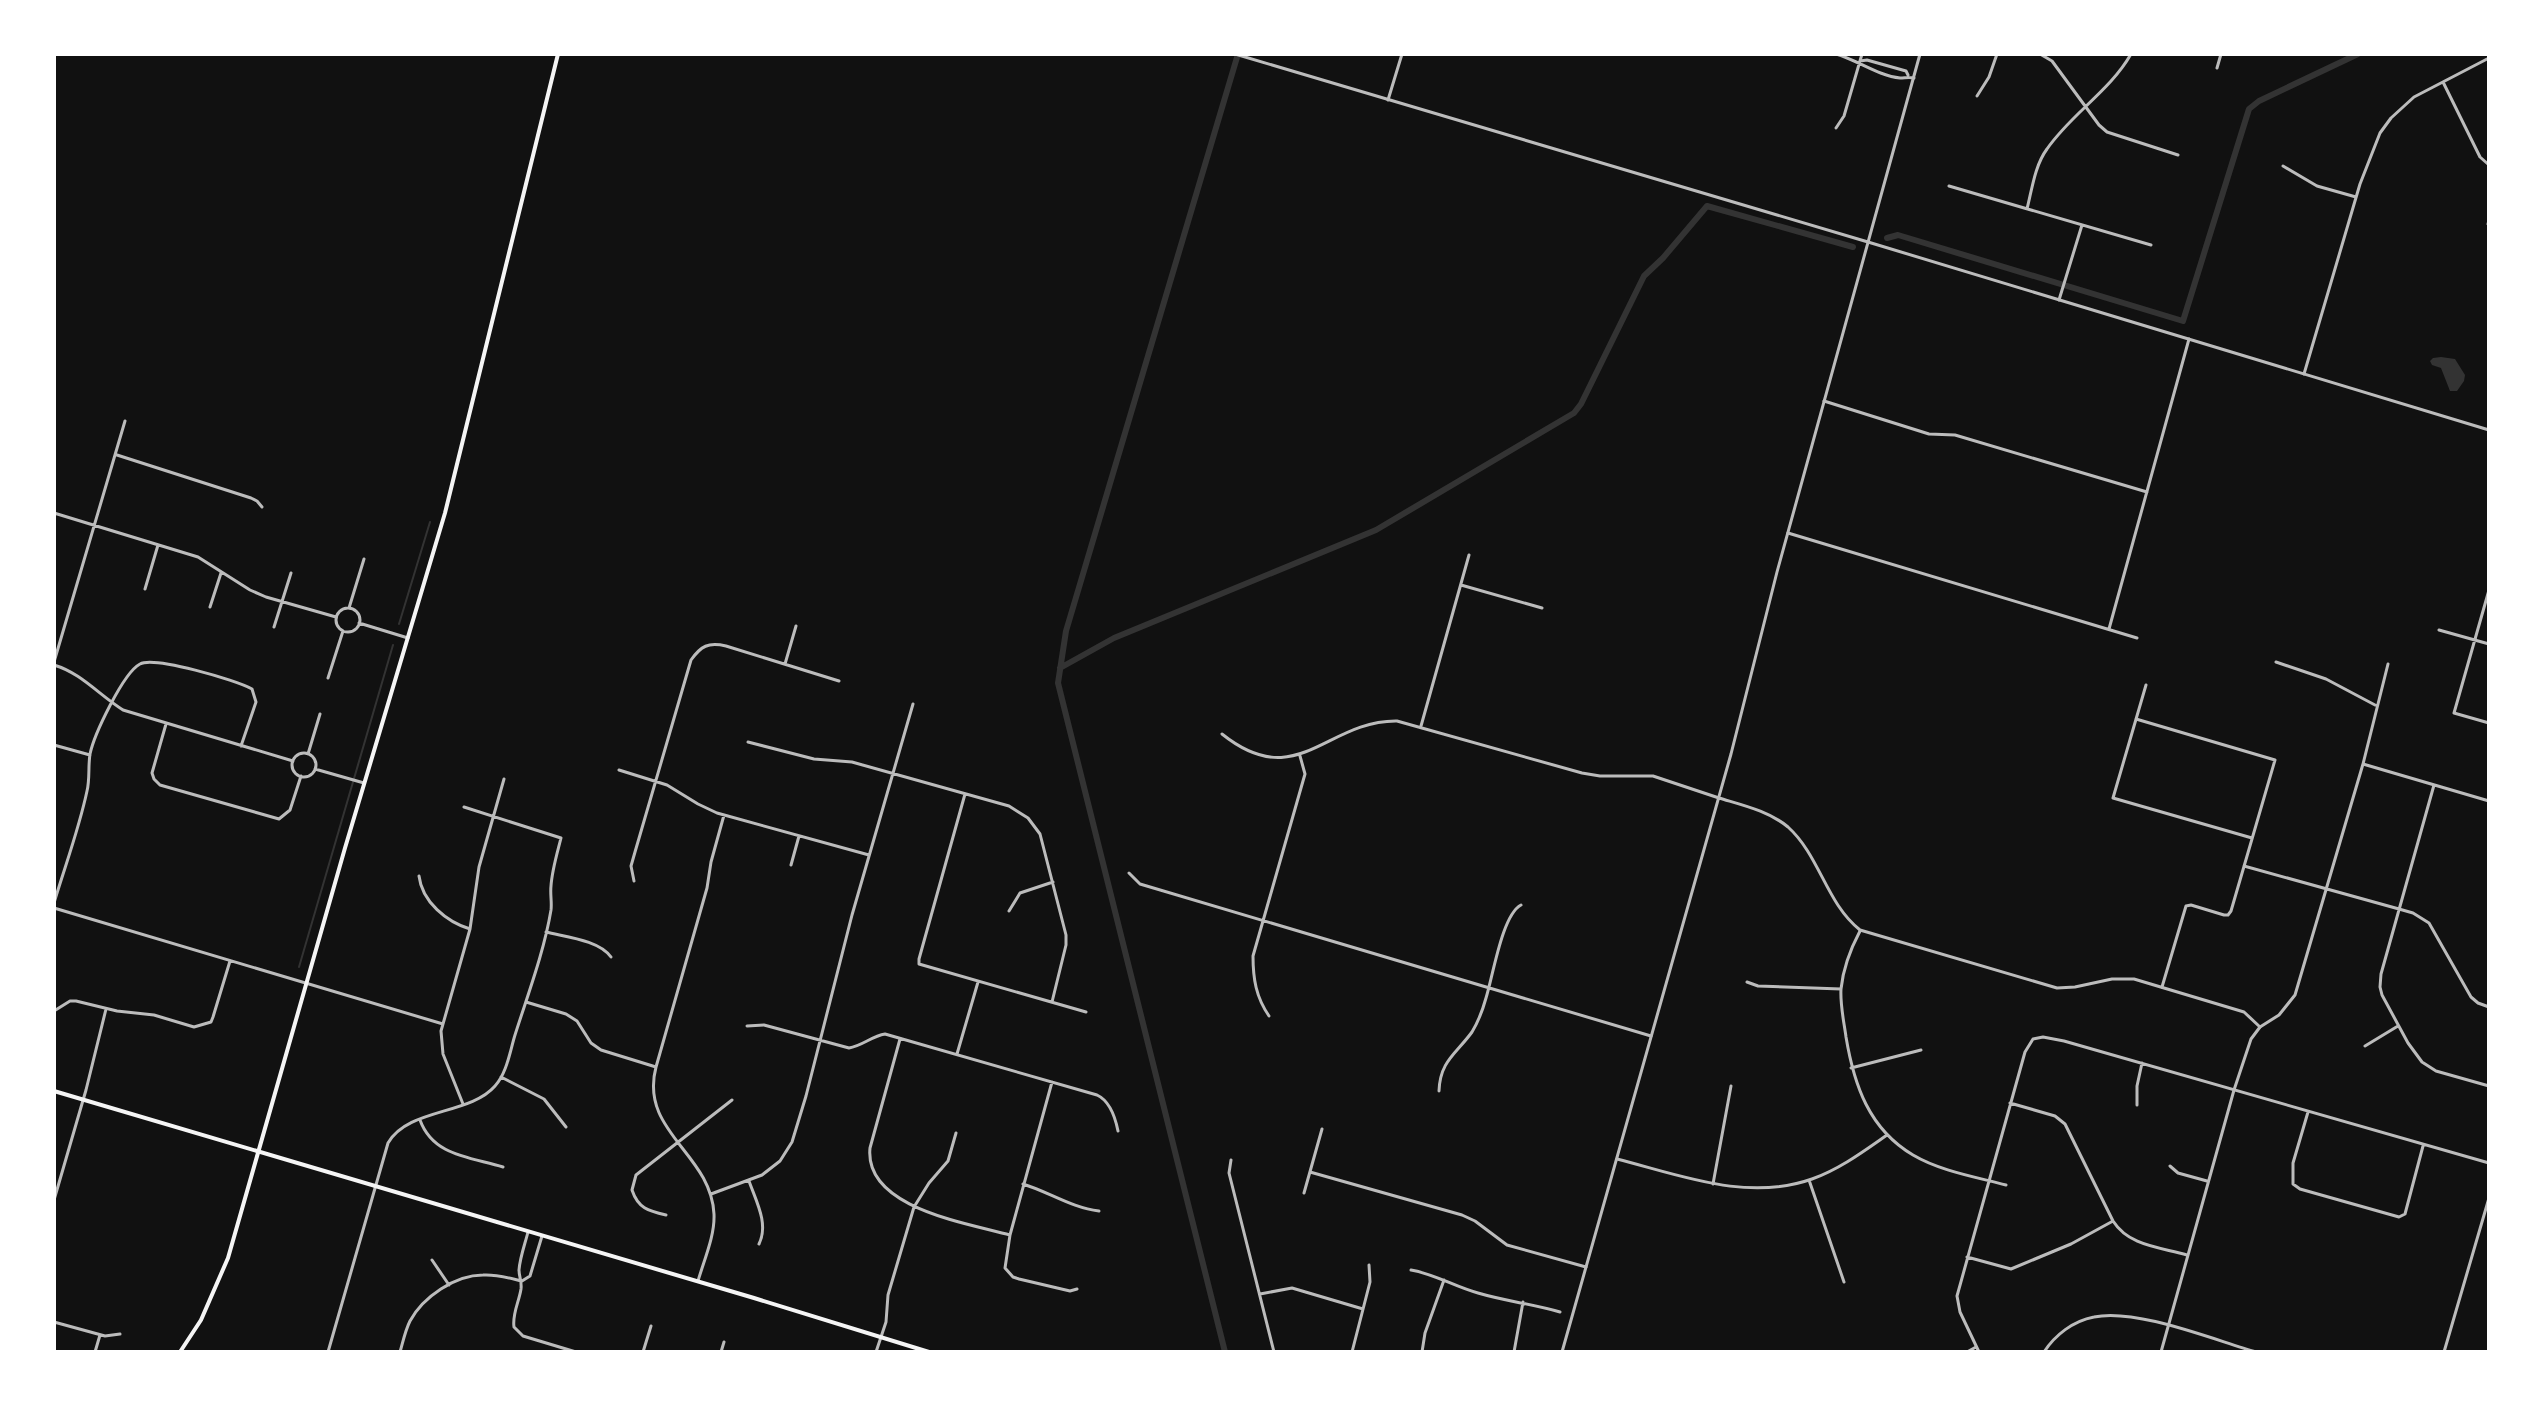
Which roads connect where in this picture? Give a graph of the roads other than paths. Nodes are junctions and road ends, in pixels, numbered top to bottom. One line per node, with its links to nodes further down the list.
1 (558, 54): 60 (main road)
2 (1235, 54): 17 (street)
3 (1402, 54): 17 (street)
4 (1836, 54): 12 (street)
5 (1862, 54): 12 (street)
6 (1920, 54): 14 (street)
7 (1997, 54): 16 (street)
8 (2040, 54): 18 (street)
9 (2131, 54): 18 (street)
10 (2221, 54): 13 (street)
11 (2489, 58): 15 (street)
12 (1860, 61): 14 (street); 19 (street)
13 (2217, 68)
14 (1911, 77): 27 (street)
15 (2443, 82): 21 (street); 24 (street)
16 (1977, 96)
17 (1388, 100): 27 (street)
18 (2086, 107): 20 (street); 25 (street)
19 (1836, 128)
20 (2178, 155)
21 (2489, 165)
22 (2283, 166): 24 (street)
23 (1949, 186): 25 (street)
24 (2357, 197): 31 (street)
25 (2027, 209): 26 (street)
26 (2082, 225): 28 (street); 29 (street)
27 (1868, 242): 29 (street); 32 (street)
28 (2151, 245)
29 (2059, 300): 30 (street)
30 (2189, 339): 31 (street); 36 (street)
31 (2304, 374): 34 (street)
32 (1824, 401): 36 (street); 40 (street)
33 (125, 421): 35 (street)
34 (2488, 430)
35 (116, 455): 37 (street); 39 (street)
36 (2147, 492): 57 (street)
37 (262, 507)
38 (54, 513): 39 (street)
39 (95, 525): 41 (street); 65 (street)
40 (1788, 533): 57 (street); 97 (street)
41 (158, 545): 44 (street); 47 (street)
42 (1469, 555): 46 (street)
43 (364, 559): 51 (street)
44 (222, 571): 49 (street); 50 (street)
45 (291, 573): 49 (street)
46 (1461, 585): 52 (street); 78 (street)
47 (145, 589)
48 (2489, 590): 62 (street)
49 (282, 602): 53 (street); 56 (street)
50 (210, 607)
51 (349, 608): 53 (street); 54 (street)
52 (1542, 608)
53 (336, 617): 59 (street)
54 (359, 623): 59 (street); 60 (street)
55 (796, 626): 66 (street)
56 (274, 627)
57 (2109, 629): 61 (street)
58 (2439, 630): 62 (street)
59 (343, 631): 68 (street)
60 (408, 638): 94 (main road)
61 (2137, 638)
62 (2475, 640): 63 (street); 76 (street)
63 (2489, 644)
64 (2276, 662): 73 (street)
65 (54, 663): 71 (street)
66 (785, 664): 69 (street); 93 (street)
67 (2388, 664): 73 (street)
68 (328, 678)
69 (839, 681)
70 (2146, 685): 75 (street)
71 (111, 703): 77 (street); 82 (street); 84 (street)
72 (913, 704): 90 (street)
73 (2376, 705): 87 (street)
74 (320, 714): 83 (street)
75 (2136, 719): 103 (street); 103 (street)
76 (2489, 723)
77 (166, 724): 82 (street); 91 (street)
78 (1421, 726): 85 (street); 97 (street)
79 (1222, 734): 85 (street)
80 (748, 742): 90 (street)
81 (54, 745): 84 (street)
82 (241, 746): 86 (street)
83 (308, 754): 86 (street); 88 (street)
84 (90, 755): 112 (street)
85 (1300, 756): 116 (street)
86 (293, 761): 91 (street)
87 (2363, 764): 95 (street); 111 (street)
88 (315, 769): 91 (street); 94 (street)
89 (619, 770): 93 (street)
90 (893, 773): 96 (street); 104 (street)
91 (301, 776)
92 (504, 779): 101 (street)
93 (656, 781): 100 (street); 109 (street)
94 (364, 783): 124 (main road)
95 (2434, 785): 98 (street); 114 (street)
96 (965, 794): 110 (street); 122 (street)
97 (1719, 798): 118 (street); 139 (street)
98 (2489, 801)
99 (464, 807): 101 (street)
100 (724, 815): 102 (street); 146 (street)
101 (493, 817): 117 (street); 119 (street)
102 (799, 836): 104 (street); 105 (street)
103 (2252, 838): 106 (street)
104 (869, 855): 141 (street)
105 (791, 865)
106 (2244, 866): 111 (street); 126 (street)
107 (1129, 873): 116 (street)
108 (419, 876): 117 (street)
109 (634, 881)
110 (1053, 882): 115 (street); 129 (street)
111 (2326, 888): 114 (street); 138 (street)
112 (54, 905): 121 (street)
113 (1521, 905): 125 (street)
114 (2399, 909): 130 (street); 137 (street)
115 (1009, 911)
116 (1263, 920): 125 (street); 134 (street)
117 (470, 929): 135 (street)
118 (1860, 930): 126 (street); 127 (street)
119 (546, 932): 120 (street); 128 (street)
120 (611, 957)
121 (230, 961): 124 (street); 131 (street)
122 (978, 982): 129 (street); 144 (street)
123 (1747, 982): 127 (street)
124 (306, 984): 135 (street); 169 (main road)
125 (1490, 987): 139 (street); 154 (street)
126 (2162, 987): 138 (street)
127 (1841, 989): 147 (street)
128 (526, 1002): 146 (street); 148 (street)
129 (1052, 1002): 133 (street)
130 (2489, 1007)
131 (106, 1009): 132 (street); 155 (street)
132 (54, 1011)
133 (1086, 1012)
134 (1269, 1016)
135 (443, 1024): 158 (street)
136 (747, 1026): 141 (street)
137 (2398, 1026): 142 (street); 151 (street)
138 (2260, 1027): 152 (street)
139 (1651, 1036): 170 (street)
140 (900, 1038): 141 (street); 144 (street); 188 (street)
141 (820, 1041): 178 (street)
142 (2365, 1046)
143 (1921, 1050): 147 (street)
144 (957, 1054): 149 (street)
145 (2142, 1063): 152 (street); 157 (street); 159 (street)
146 (656, 1067): 167 (street)
147 (1851, 1068): 166 (street)
148 (501, 1077): 158 (street); 162 (street)
149 (1052, 1082): 164 (street); 180 (street)
150 (1731, 1086): 181 (street)
151 (2489, 1086)
152 (2234, 1090): 160 (street); 179 (street)
153 (54, 1091): 155 (main road)
154 (1439, 1091)
155 (83, 1099): 169 (main road); 187 (street)
156 (732, 1100): 167 (street)
157 (2010, 1103): 177 (street); 192 (street)
158 (463, 1104): 161 (street)
159 (2137, 1105)
160 (2308, 1112): 168 (street); 168 (street)
161 (420, 1120): 174 (street); 183 (street)
162 (566, 1127)
163 (1322, 1129): 175 (street)
164 (1118, 1131)
165 (956, 1133): 188 (street)
166 (1887, 1135): 176 (street); 177 (street)
167 (678, 1141): 185 (street); 191 (street)
168 (2423, 1146): 172 (street)
169 (259, 1152): 183 (main road); 223 (main road)
170 (1617, 1159): 181 (street); 201 (street)
171 (1231, 1160): 209 (street)
172 (2489, 1163)
173 (2170, 1166): 179 (street)
174 (503, 1167)
175 (1310, 1172): 184 (street); 201 (street)
176 (1809, 1180): 181 (street); 206 (street)
177 (1988, 1180): 182 (street); 198 (street)
178 (749, 1181): 185 (street); 196 (street)
179 (2207, 1181): 197 (street)
180 (1023, 1184): 190 (street); 194 (street)
181 (1713, 1184)
182 (2006, 1185)
183 (375, 1187): 193 (main road); 224 (street)
184 (1304, 1193)
185 (711, 1194): 205 (street)
186 (2489, 1198): 189 (street)
187 (54, 1200)
188 (914, 1207): 194 (street); 218 (street)
189 (2488, 1208): 241 (street)
190 (1099, 1211)
191 (666, 1215)
192 (2113, 1221): 197 (street); 198 (street)
193 (528, 1232): 195 (main road); 204 (street)
194 (1010, 1235): 208 (street)
195 (542, 1236): 204 (street); 205 (main road)
196 (759, 1244)
197 (2187, 1255): 215 (street)
198 (1967, 1257): 220 (street)
199 (432, 1260): 207 (street)
200 (1369, 1265): 211 (street)
201 (1586, 1267): 235 (street)
202 (1411, 1270): 203 (street)
203 (1444, 1280): 210 (street); 233 (street)
204 (522, 1281): 207 (street); 221 (street)
205 (698, 1281): 218 (main road)
206 (1844, 1282)
207 (449, 1285): 225 (street)
208 (1077, 1289)
209 (1260, 1294): 211 (street); 231 (street)
210 (1523, 1302): 212 (street); 234 (street)
211 (1363, 1309): 232 (street)
212 (1560, 1312)
213 (54, 1322): 217 (street)
214 (651, 1326): 227 (street)
215 (2167, 1326): 238 (street); 239 (street); 240 (street)
216 (120, 1334): 217 (street)
217 (100, 1335): 222 (street)
218 (880, 1337): 229 (street); 230 (main road)
219 (724, 1342): 228 (street)
220 (1976, 1347): 236 (street); 237 (street)
221 (568, 1351): 226 (street)
222 (95, 1352)
223 (180, 1352)
224 (328, 1352)
225 (400, 1352)
226 (576, 1352)
227 (643, 1352)
228 (721, 1352)
229 (876, 1352)
230 (929, 1352)
231 (1274, 1352)
232 (1352, 1352)
233 (1422, 1352)
234 (1514, 1352)
235 (1562, 1352)
236 (1967, 1352)
237 (1979, 1352)
238 (2044, 1352)
239 (2161, 1352)
240 (2256, 1352)
241 (2444, 1352)

